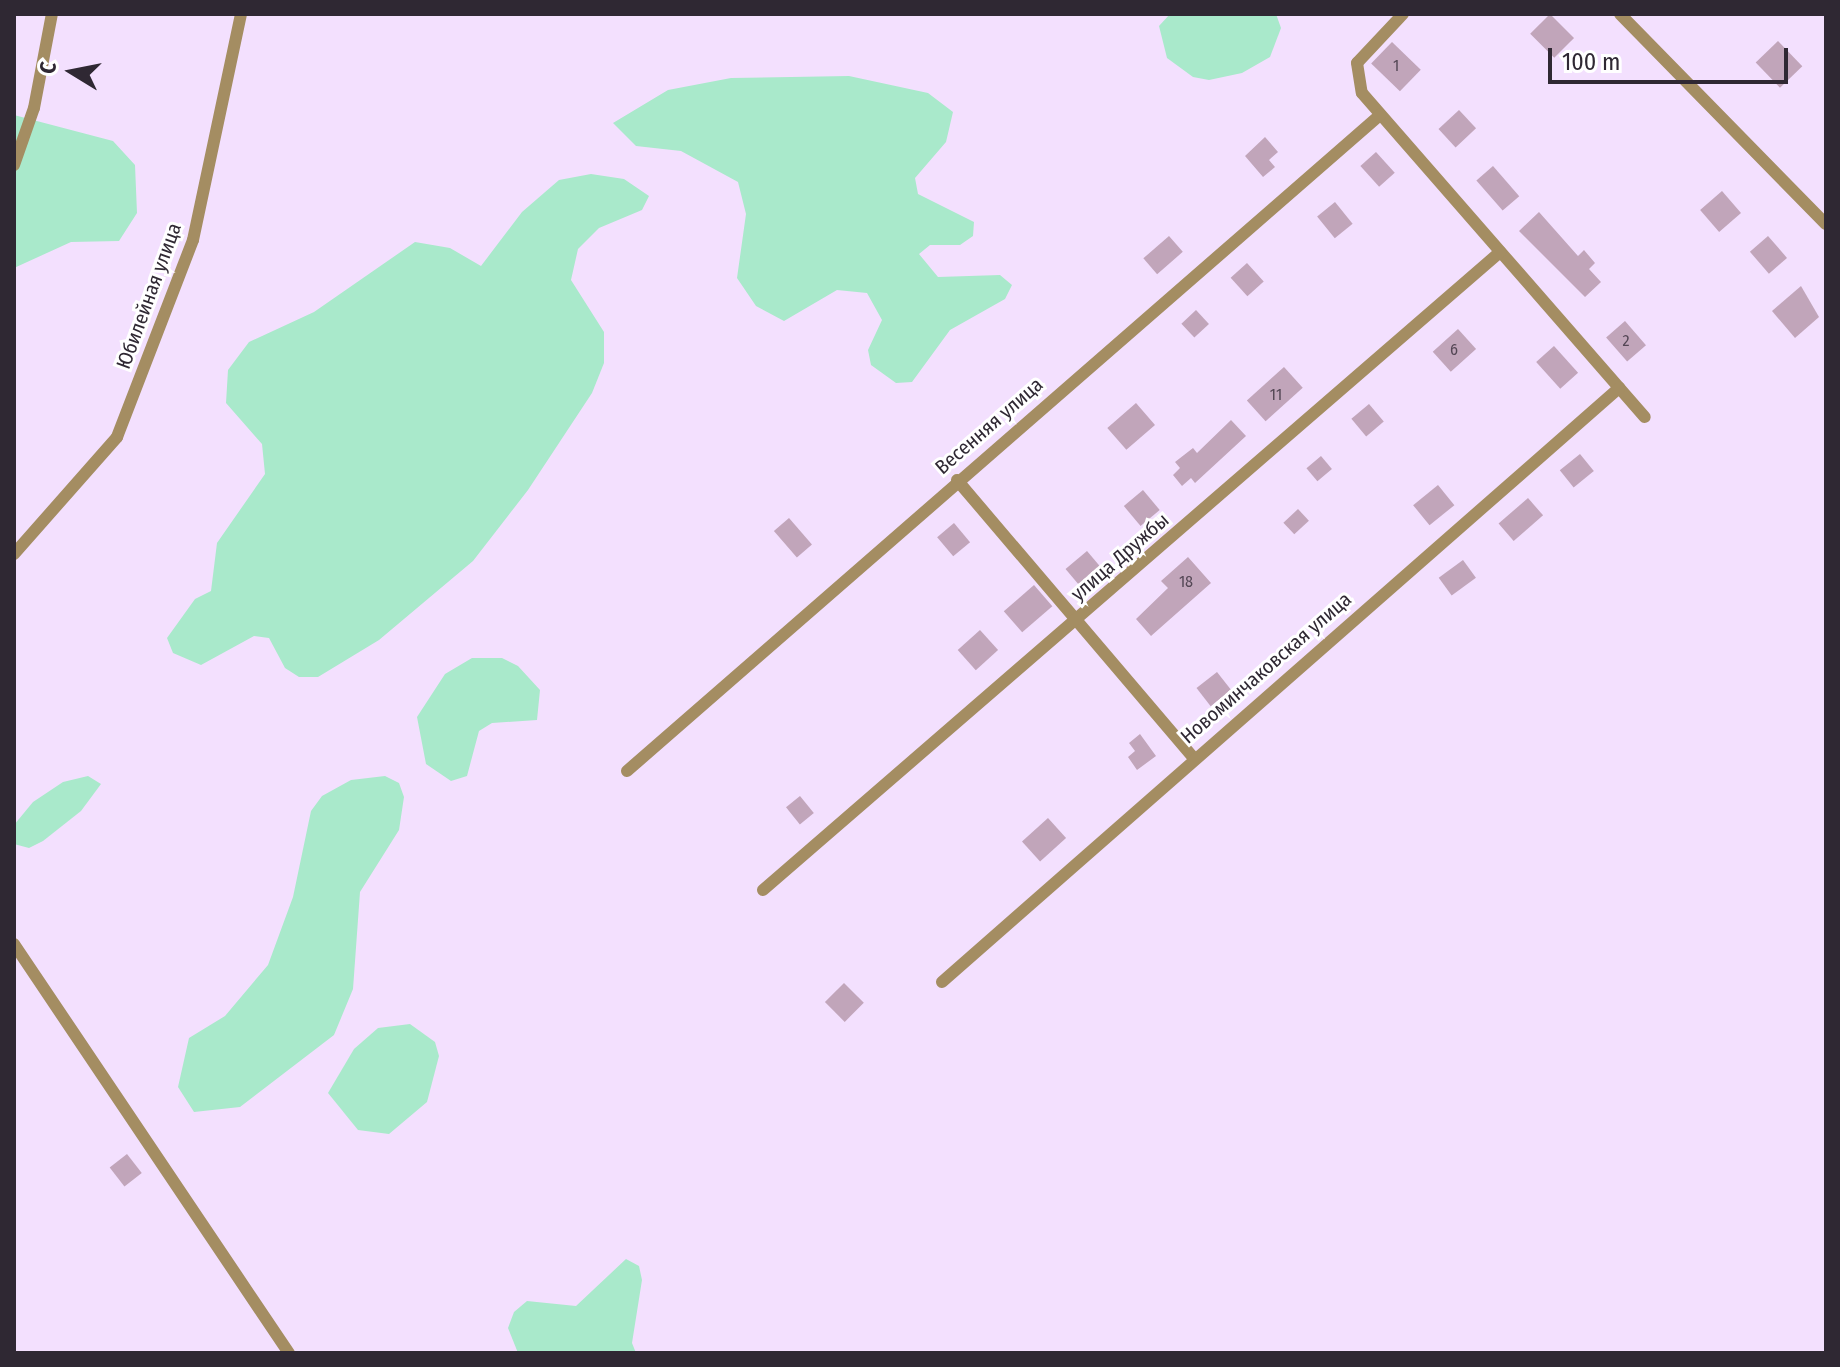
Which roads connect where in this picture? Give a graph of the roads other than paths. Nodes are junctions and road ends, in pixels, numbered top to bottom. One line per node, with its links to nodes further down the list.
1 (52, 14): 6 (street)
2 (241, 14): 12 (street, Юбилейная улица)
3 (1403, 14): 5 (street)
4 (1620, 14): 7 (street)
5 (1380, 115): 8 (street); 11 (street, Весенняя улица)
6 (14, 165)
7 (1826, 224)
8 (1500, 252): 9 (street); 13 (street, улица Дружбы)
9 (1619, 388): 10 (street); 14 (street, Новоминчаковская улица)
10 (1645, 417)
11 (957, 480): 13 (street); 15 (street, Весенняя улица)
12 (14, 554)
13 (1076, 621): 14 (street); 16 (street, улица Дружбы)
14 (1193, 757): 18 (street, Новоминчаковская улица)
15 (627, 771)
16 (763, 890)
17 (14, 944): 19 (street)
18 (942, 982)
19 (289, 1353)

